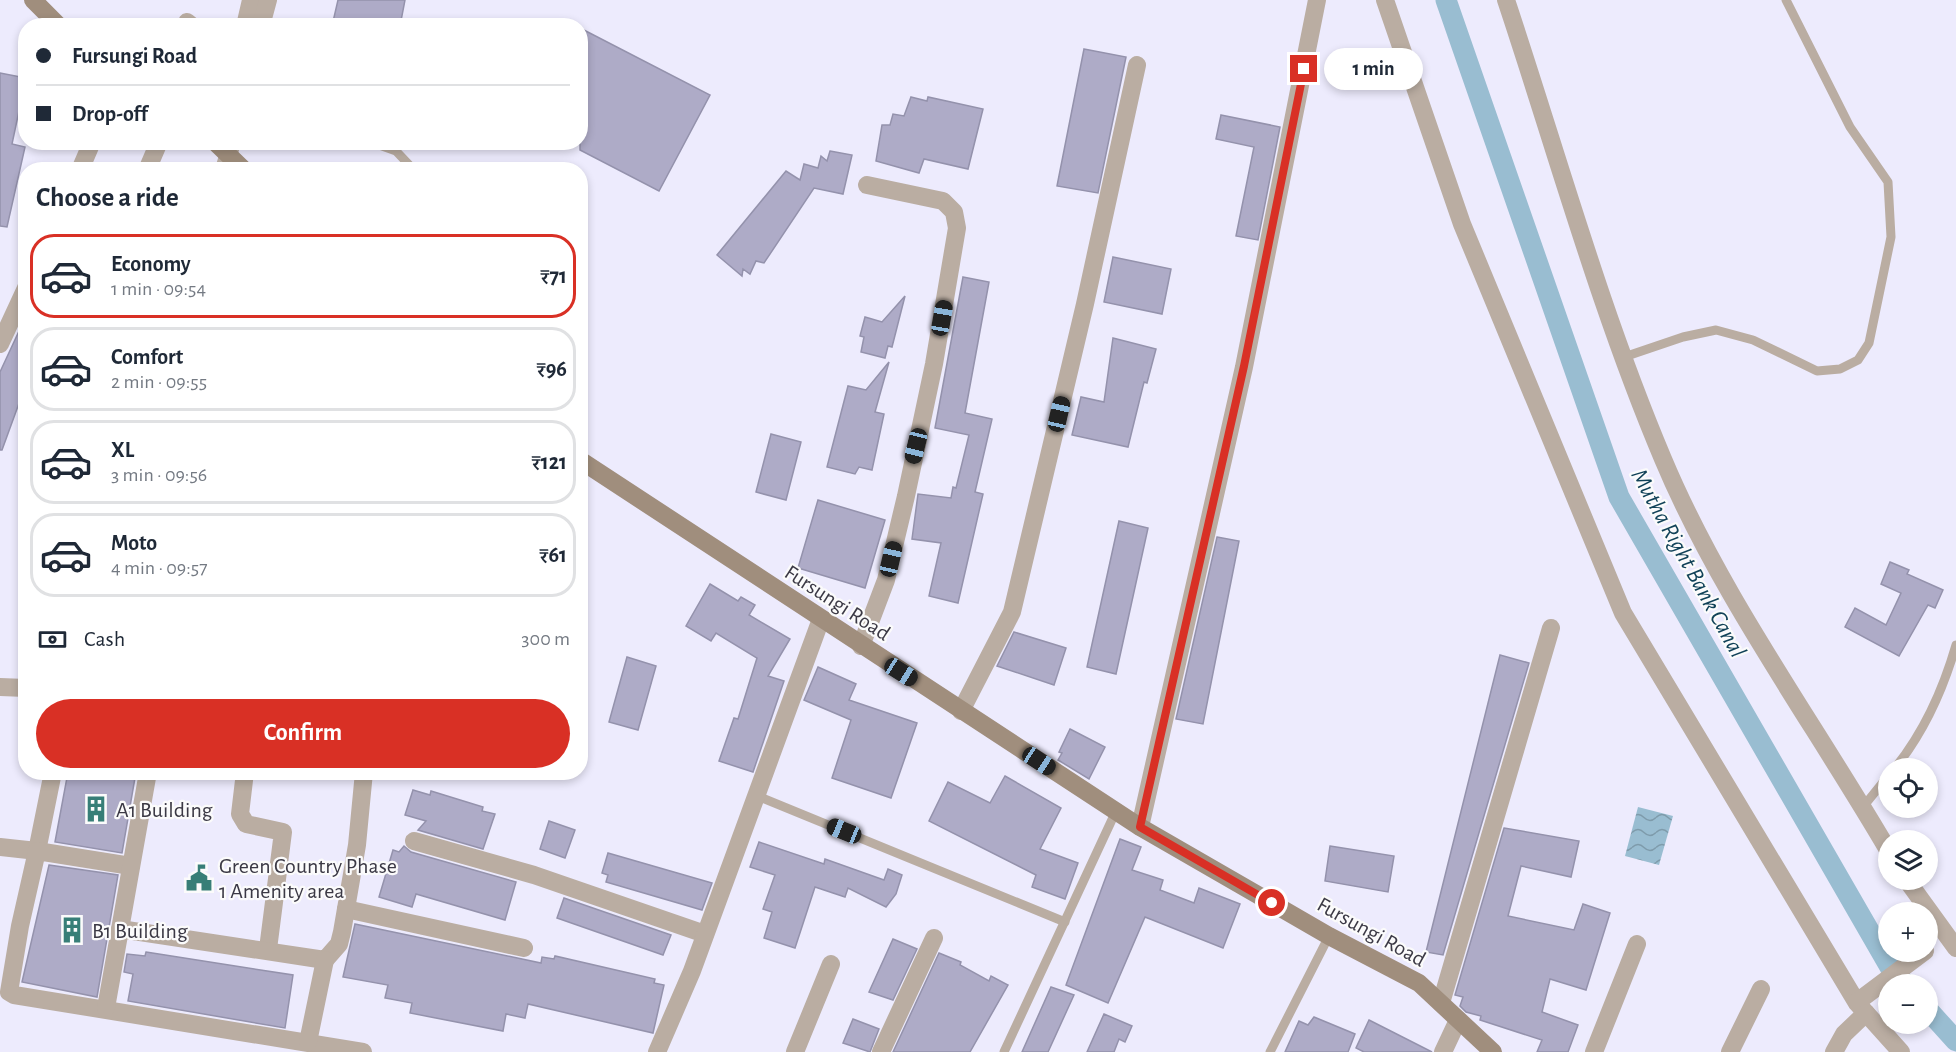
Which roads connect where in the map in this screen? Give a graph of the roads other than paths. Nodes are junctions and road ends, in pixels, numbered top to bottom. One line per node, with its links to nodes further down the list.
1 (33, 0): 8 (street)
2 (251, 0): 9 (street)
3 (268, 0): 10 (street)
4 (1317, 0): 35 (street)
5 (1385, 0): 54 (street)
6 (1506, 0): 17 (street)
7 (1786, 0): 17 (lane)
8 (51, 18)
9 (247, 18)
10 (263, 18)
11 (1137, 65): 25 (street)
12 (393, 150): 13 (lane)
13 (406, 162)
14 (867, 185): 22 (street)
15 (18, 305): 16 (street)
16 (0, 344)
17 (1624, 357): 33 (street)
18 (588, 465): 19 (street, Fursungi Road)
19 (820, 619): 22 (street, Fursungi Road); 32 (street)
20 (1551, 628): 55 (street)
21 (1956, 645): 26 (lane)
22 (861, 646): 25 (street, Fursungi Road)
23 (0, 687): 24 (street)
24 (18, 688)
25 (961, 711): 34 (street, Fursungi Road)
26 (1903, 758)
27 (50, 780): 39 (street)
28 (147, 780): 40 (street)
29 (243, 780): 49 (street)
30 (363, 780): 41 (street)
31 (1878, 788): 33 (lane)
32 (755, 795): 42 (lane); 44 (street)
33 (1863, 807): 36 (street)
34 (1116, 811): 35 (street, Fursungi Road); 42 (lane)
35 (1140, 827): 45 (street, Fursungi Road)
36 (1878, 833)
37 (414, 841): 44 (street)
38 (0, 847): 39 (street)
39 (37, 851): 40 (street); 56 (street)
40 (131, 866): 43 (street)
41 (346, 909): 48 (street); 50 (street)
42 (1065, 922): 63 (lane)
43 (120, 929): 49 (street); 56 (street)
44 (705, 934): 60 (street)
45 (1329, 936): 55 (street, Fursungi Road); 64 (lane)
46 (934, 938): 62 (street)
47 (1637, 944): 67 (street)
48 (524, 948)
49 (268, 949): 50 (street)
50 (325, 960): 58 (street)
51 (1916, 962): 54 (street)
52 (831, 964): 61 (street)
53 (1761, 990): 68 (street)
54 (1864, 1003): 69 (street); 70 (street)
55 (1441, 1004): 57 (street, Fursungi Road)
56 (106, 1008): 58 (street)
57 (1458, 1020): 65 (street); 66 (street, Fursungi Road)
58 (309, 1042): 59 (street)
59 (363, 1052)
60 (657, 1052)
61 (795, 1052)
62 (881, 1052)
63 (1004, 1052)
64 (1270, 1052)
65 (1443, 1052)
66 (1493, 1052)
67 (1594, 1052)
68 (1730, 1052)
69 (1834, 1052)
70 (1901, 1052)

